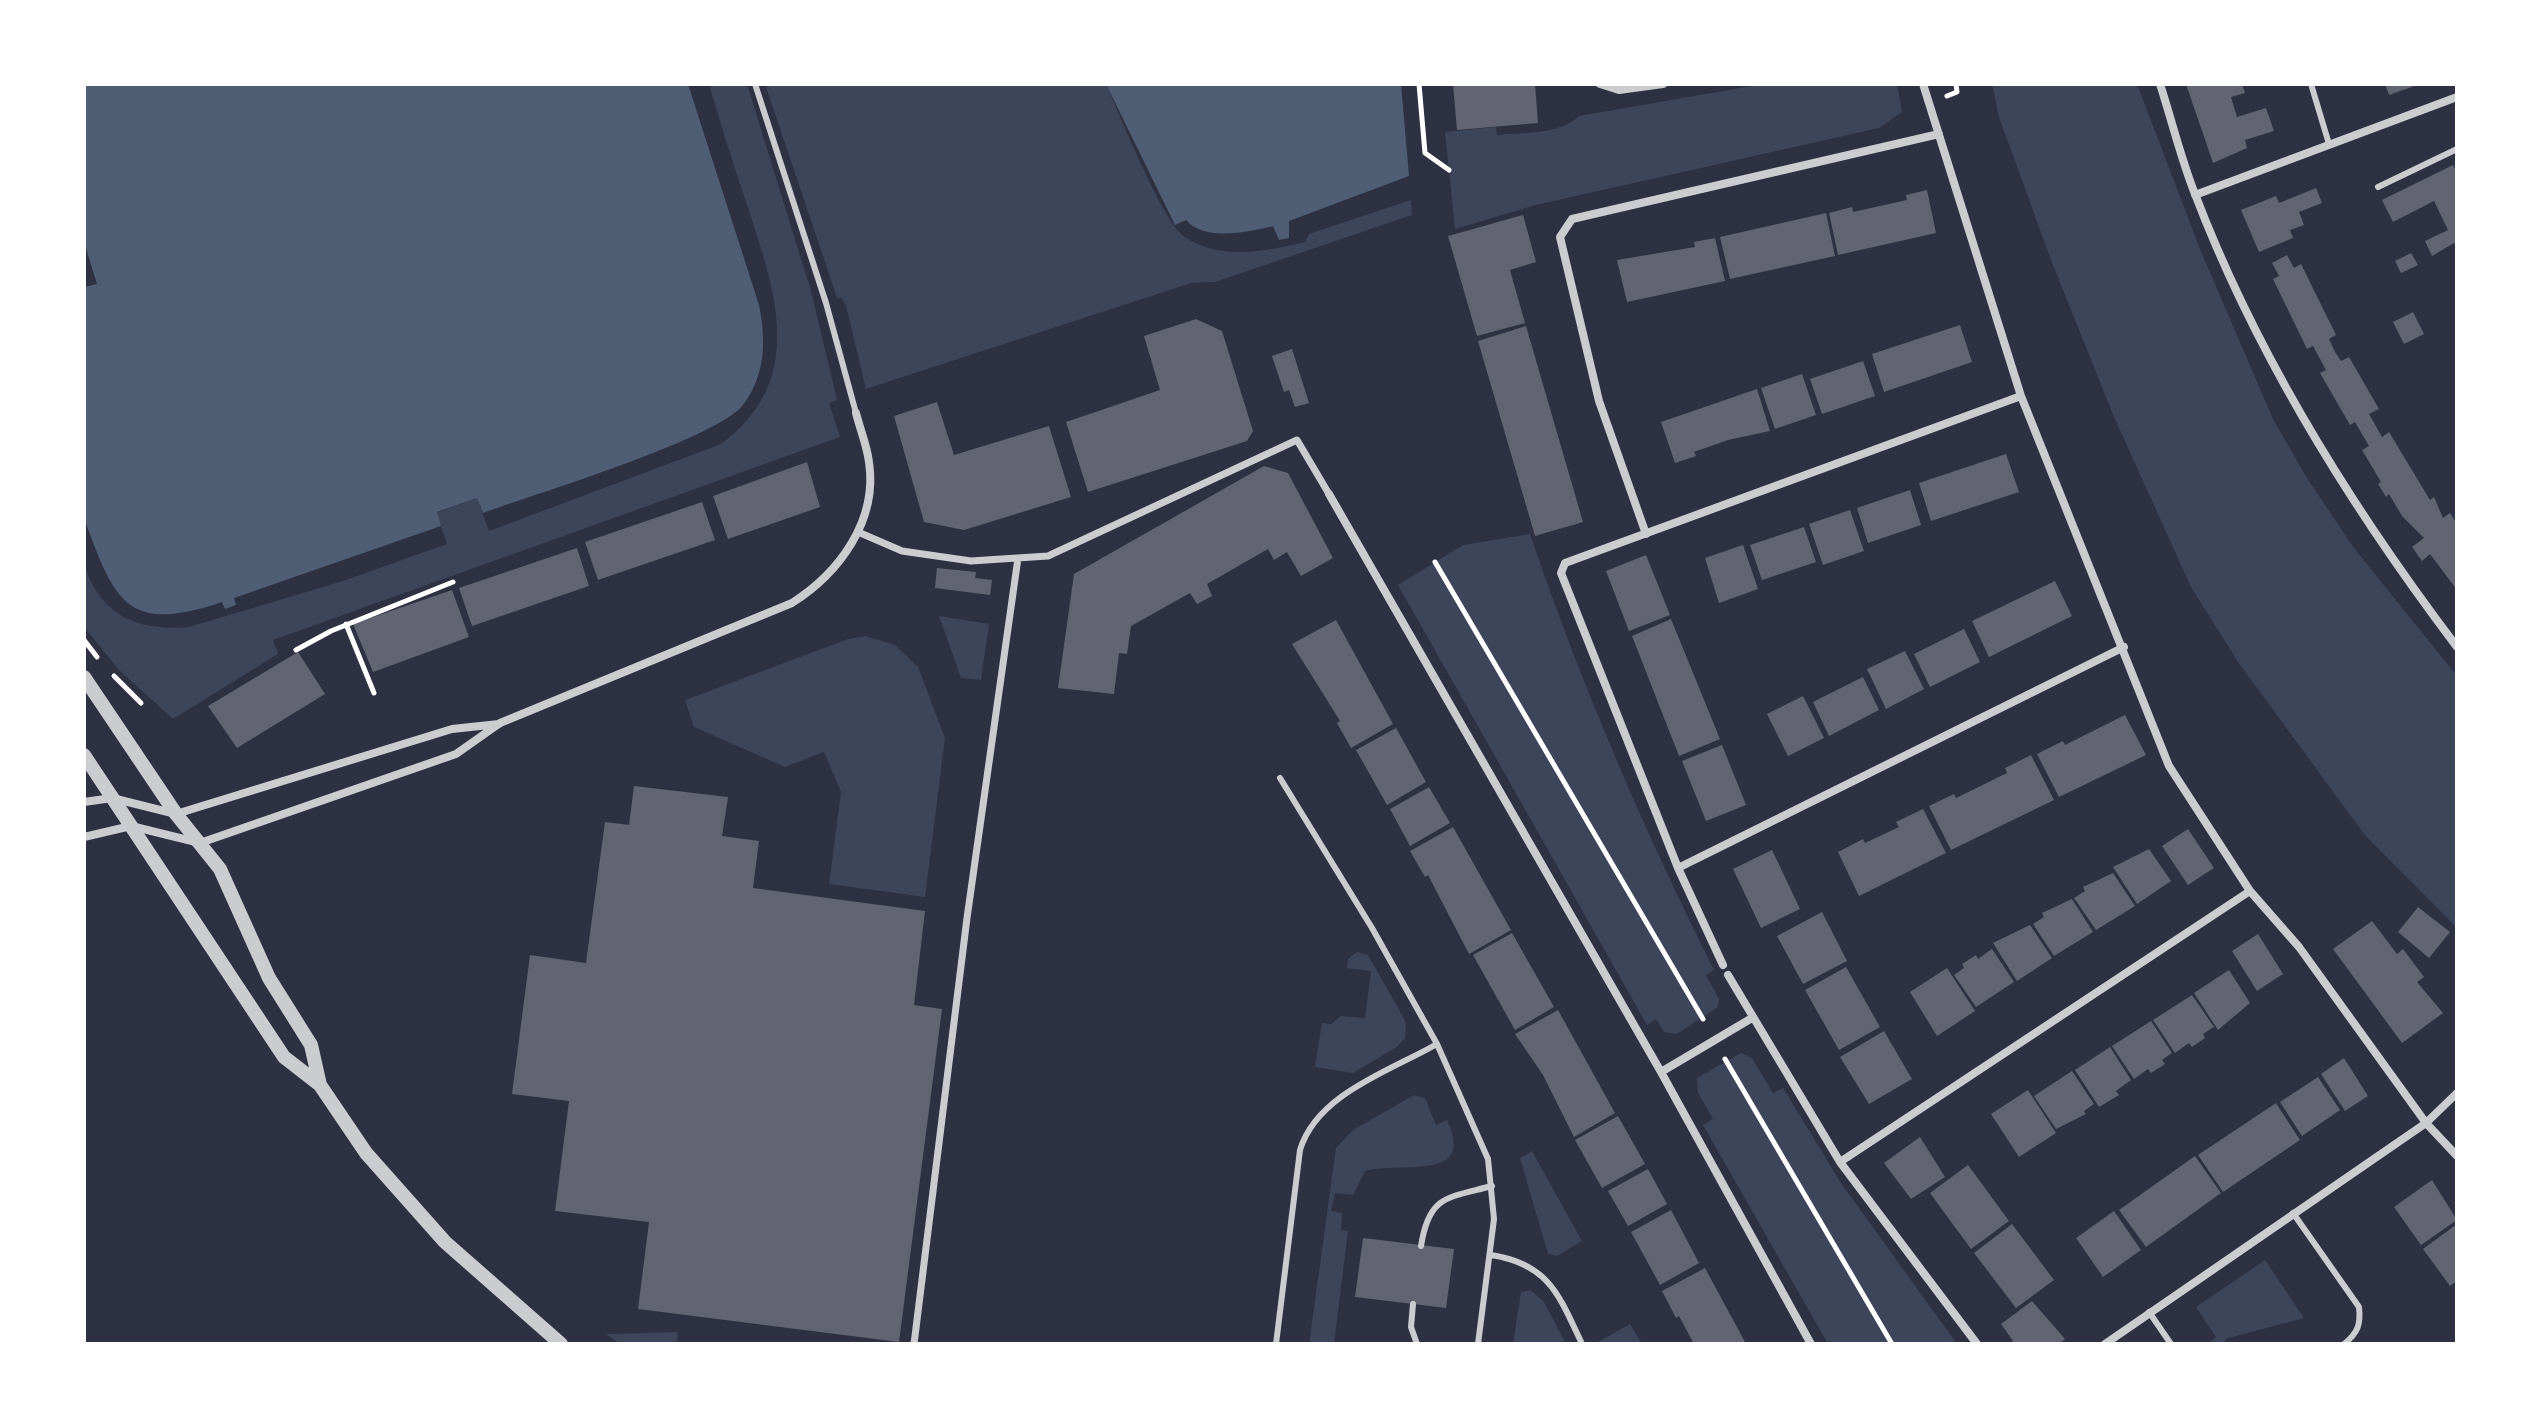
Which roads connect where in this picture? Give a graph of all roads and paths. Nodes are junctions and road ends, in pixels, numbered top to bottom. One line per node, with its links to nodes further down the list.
1 (755, 84): 18 (lane)
2 (1419, 84): 14 (path)
3 (1600, 84): 4 (street)
4 (1663, 84)
5 (1923, 84): 11 (street)
6 (1956, 84): 9 (path)
7 (2160, 84): 16 (street)
8 (2311, 84): 12 (lane)
9 (1957, 92)
10 (2457, 97): 12 (street)
11 (1939, 134): 17 (street); 21 (street)
12 (2329, 144): 16 (street)
13 (2457, 149): 15 (lane)
14 (1449, 170)
15 (2378, 187)
16 (2195, 195): 27 (street)
17 (2021, 396): 21 (street); 26 (street)
18 (856, 413): 20 (street)
19 (1329, 494): 22 (street); 48 (street)
20 (858, 532): 22 (street); 31 (street)
21 (1646, 534): 40 (street)
22 (1018, 558): 61 (street)
23 (1435, 562): 45 (path)
24 (453, 582): 25 (path)
25 (346, 624): 28 (path); 30 (path)
26 (2124, 647): 40 (street); 41 (street)
27 (2457, 647)
28 (296, 650)
29 (84, 677): 36 (street)
30 (374, 693)
31 (500, 723): 36 (street); 39 (street)
32 (84, 755): 34 (street)
33 (1280, 778): 46 (lane)
34 (112, 798): 35 (street); 36 (street); 37 (street)
35 (84, 802)
36 (176, 814): 39 (street)
37 (131, 826): 38 (street); 39 (street); 49 (street)
38 (84, 837)
39 (200, 843): 49 (street)
40 (1678, 868): 42 (street)
41 (2250, 891): 51 (street); 53 (street)
42 (1723, 965)
43 (1728, 975): 44 (street)
44 (1752, 1018): 48 (street); 53 (street)
45 (1703, 1019)
46 (1437, 1044): 54 (lane); 62 (lane)
47 (1725, 1059): 67 (path)
48 (1661, 1072): 66 (street)
49 (320, 1085): 60 (street)
50 (2457, 1093): 51 (street)
51 (2426, 1123): 52 (street); 55 (street)
52 (2457, 1156)
53 (1840, 1162): 68 (street)
54 (1492, 1186): 56 (lane); 57 (lane)
55 (2293, 1213): 59 (street); 71 (lane)
56 (1421, 1246)
57 (1491, 1255): 64 (lane); 65 (lane)
58 (1413, 1304): 63 (lane)
59 (2149, 1312): 69 (street); 70 (lane)
60 (561, 1344)
61 (914, 1344)
62 (1276, 1344)
63 (1417, 1344)
64 (1478, 1344)
65 (1582, 1344)
66 (1811, 1344)
67 (1892, 1344)
68 (1977, 1344)
69 (2105, 1344)
70 (2171, 1344)
71 (2344, 1344)

